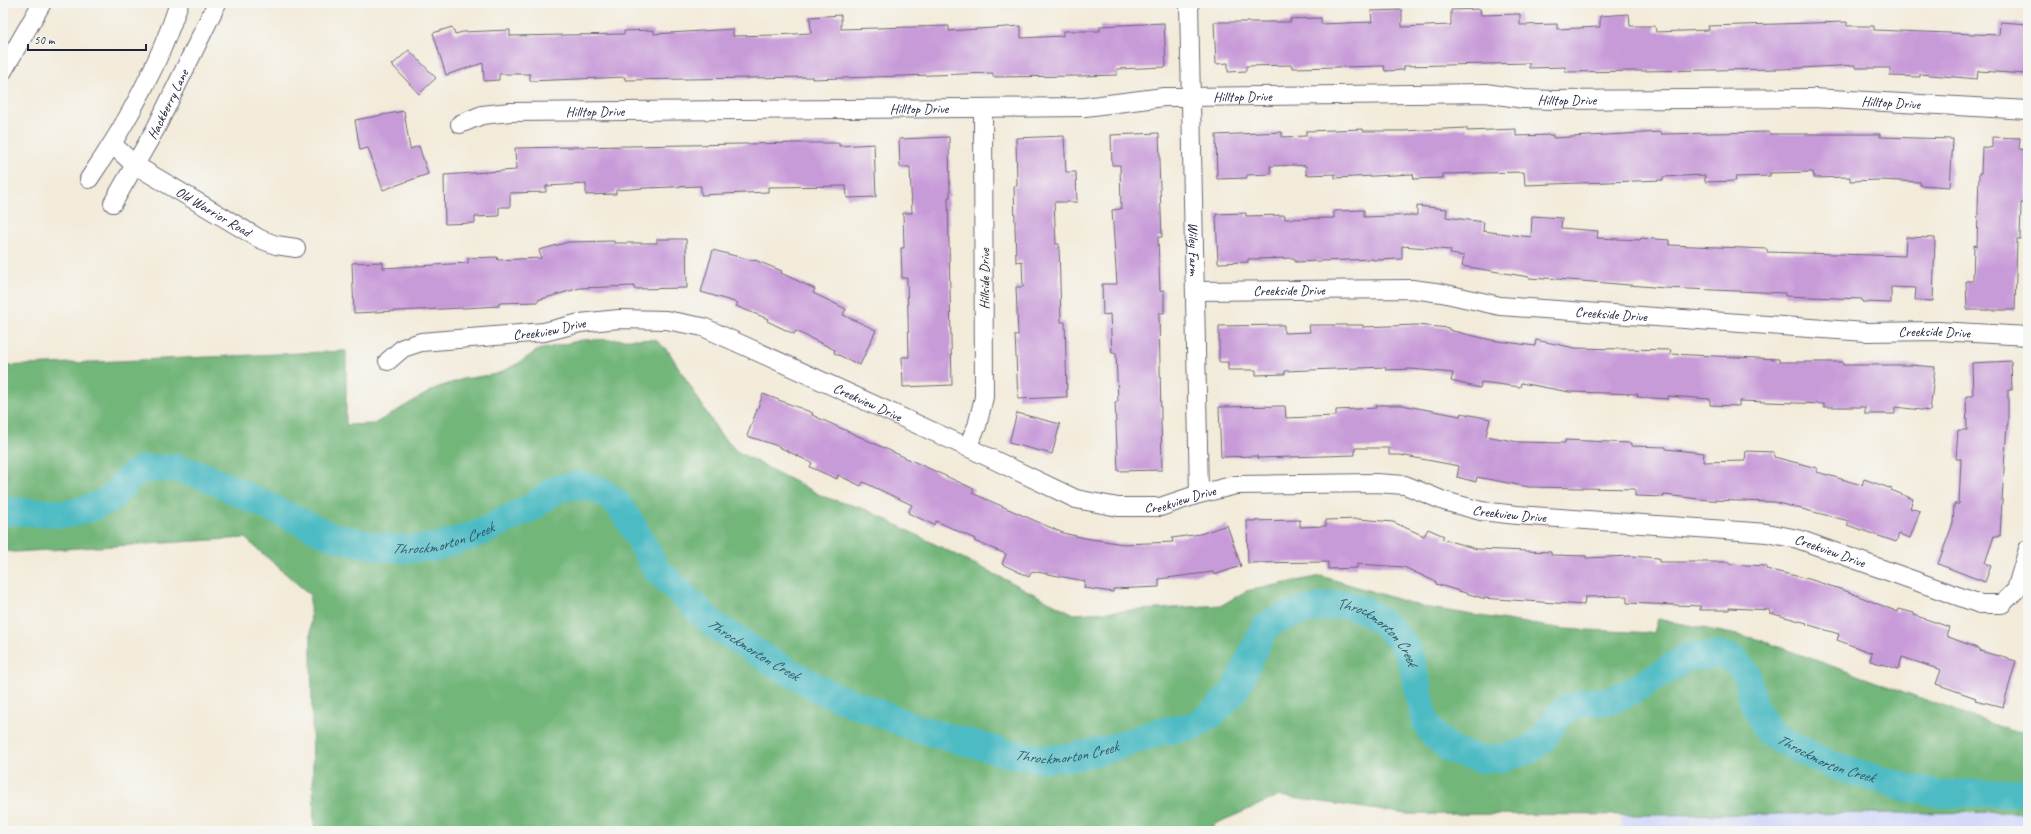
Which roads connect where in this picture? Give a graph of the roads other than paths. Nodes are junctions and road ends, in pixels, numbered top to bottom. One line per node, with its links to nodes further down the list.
1 (42, 3): 5 (street)
2 (179, 3): 10 (street)
3 (217, 3): 11 (street, Hackberry Lane)
4 (1189, 3): 6 (street, Wiley Farm)
5 (3, 71)
6 (1190, 96): 7 (street, Hilltop Drive); 8 (street, Hilltop Drive); 15 (street, Wiley Farm)
7 (983, 108): 9 (street, Hilltop Drive); 18 (street, Hillside Drive)
8 (2028, 110)
9 (460, 124)
10 (113, 144): 11 (street, Old Warrior Road); 12 (street)
11 (135, 165): 13 (street, Hackberry Lane); 14 (street, Old Warrior Road)
12 (89, 179)
13 (112, 203)
14 (296, 248)
15 (1195, 291): 16 (street, Creekside Drive); 19 (street, Wiley Farm)
16 (2028, 336)
17 (388, 361): 18 (street, Creekview Drive)
18 (967, 447): 19 (street, Creekview Drive)
19 (1199, 494): 20 (street, Creekview Drive)
20 (2028, 549)

